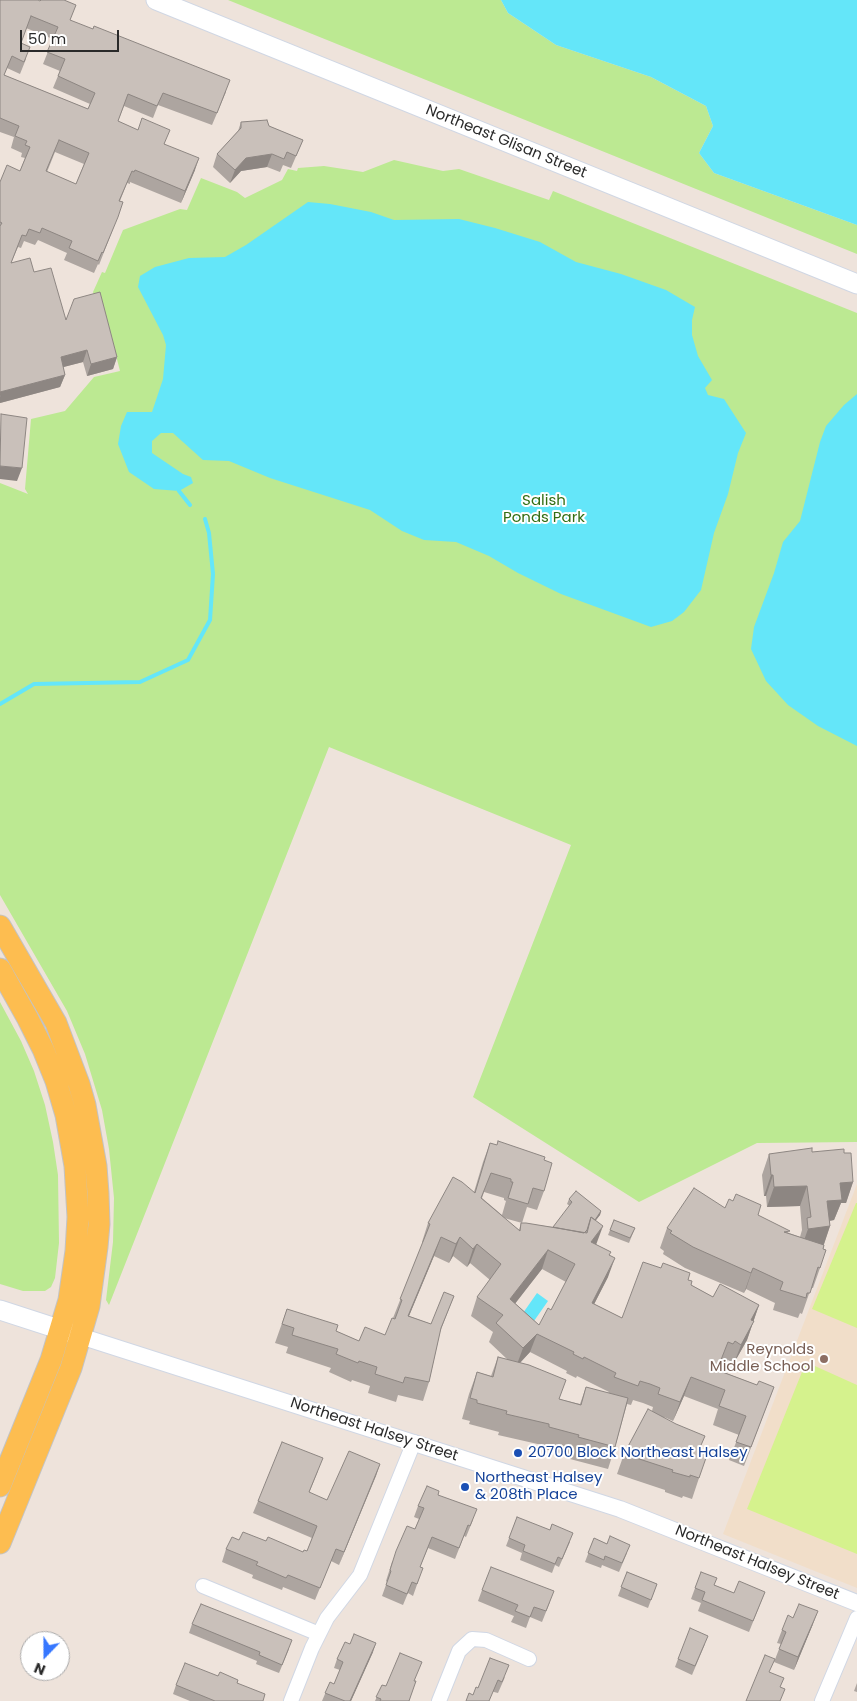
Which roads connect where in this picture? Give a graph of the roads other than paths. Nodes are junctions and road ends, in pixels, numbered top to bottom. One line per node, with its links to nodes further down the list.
1 (156, 0): 2 (main road, Northeast Glisan Street)
2 (857, 284)
3 (0, 926): 7 (main road)
4 (0, 969): 6 (main road)
5 (0, 1310): 6 (main road, Northeast Halsey Street)
6 (60, 1330): 7 (main road, Northeast Halsey Street); 9 (main road)
7 (80, 1336): 8 (street, Northeast Halsey Street); 10 (main road)
8 (414, 1442): 12 (street, Northeast Halsey Street); 14 (street)
9 (0, 1486)
10 (0, 1543)
11 (203, 1586): 14 (street)
12 (857, 1604)
13 (857, 1618): 18 (street)
14 (319, 1634): 16 (street)
15 (529, 1660): 17 (street)
16 (291, 1701)
17 (440, 1701)
18 (822, 1701)

